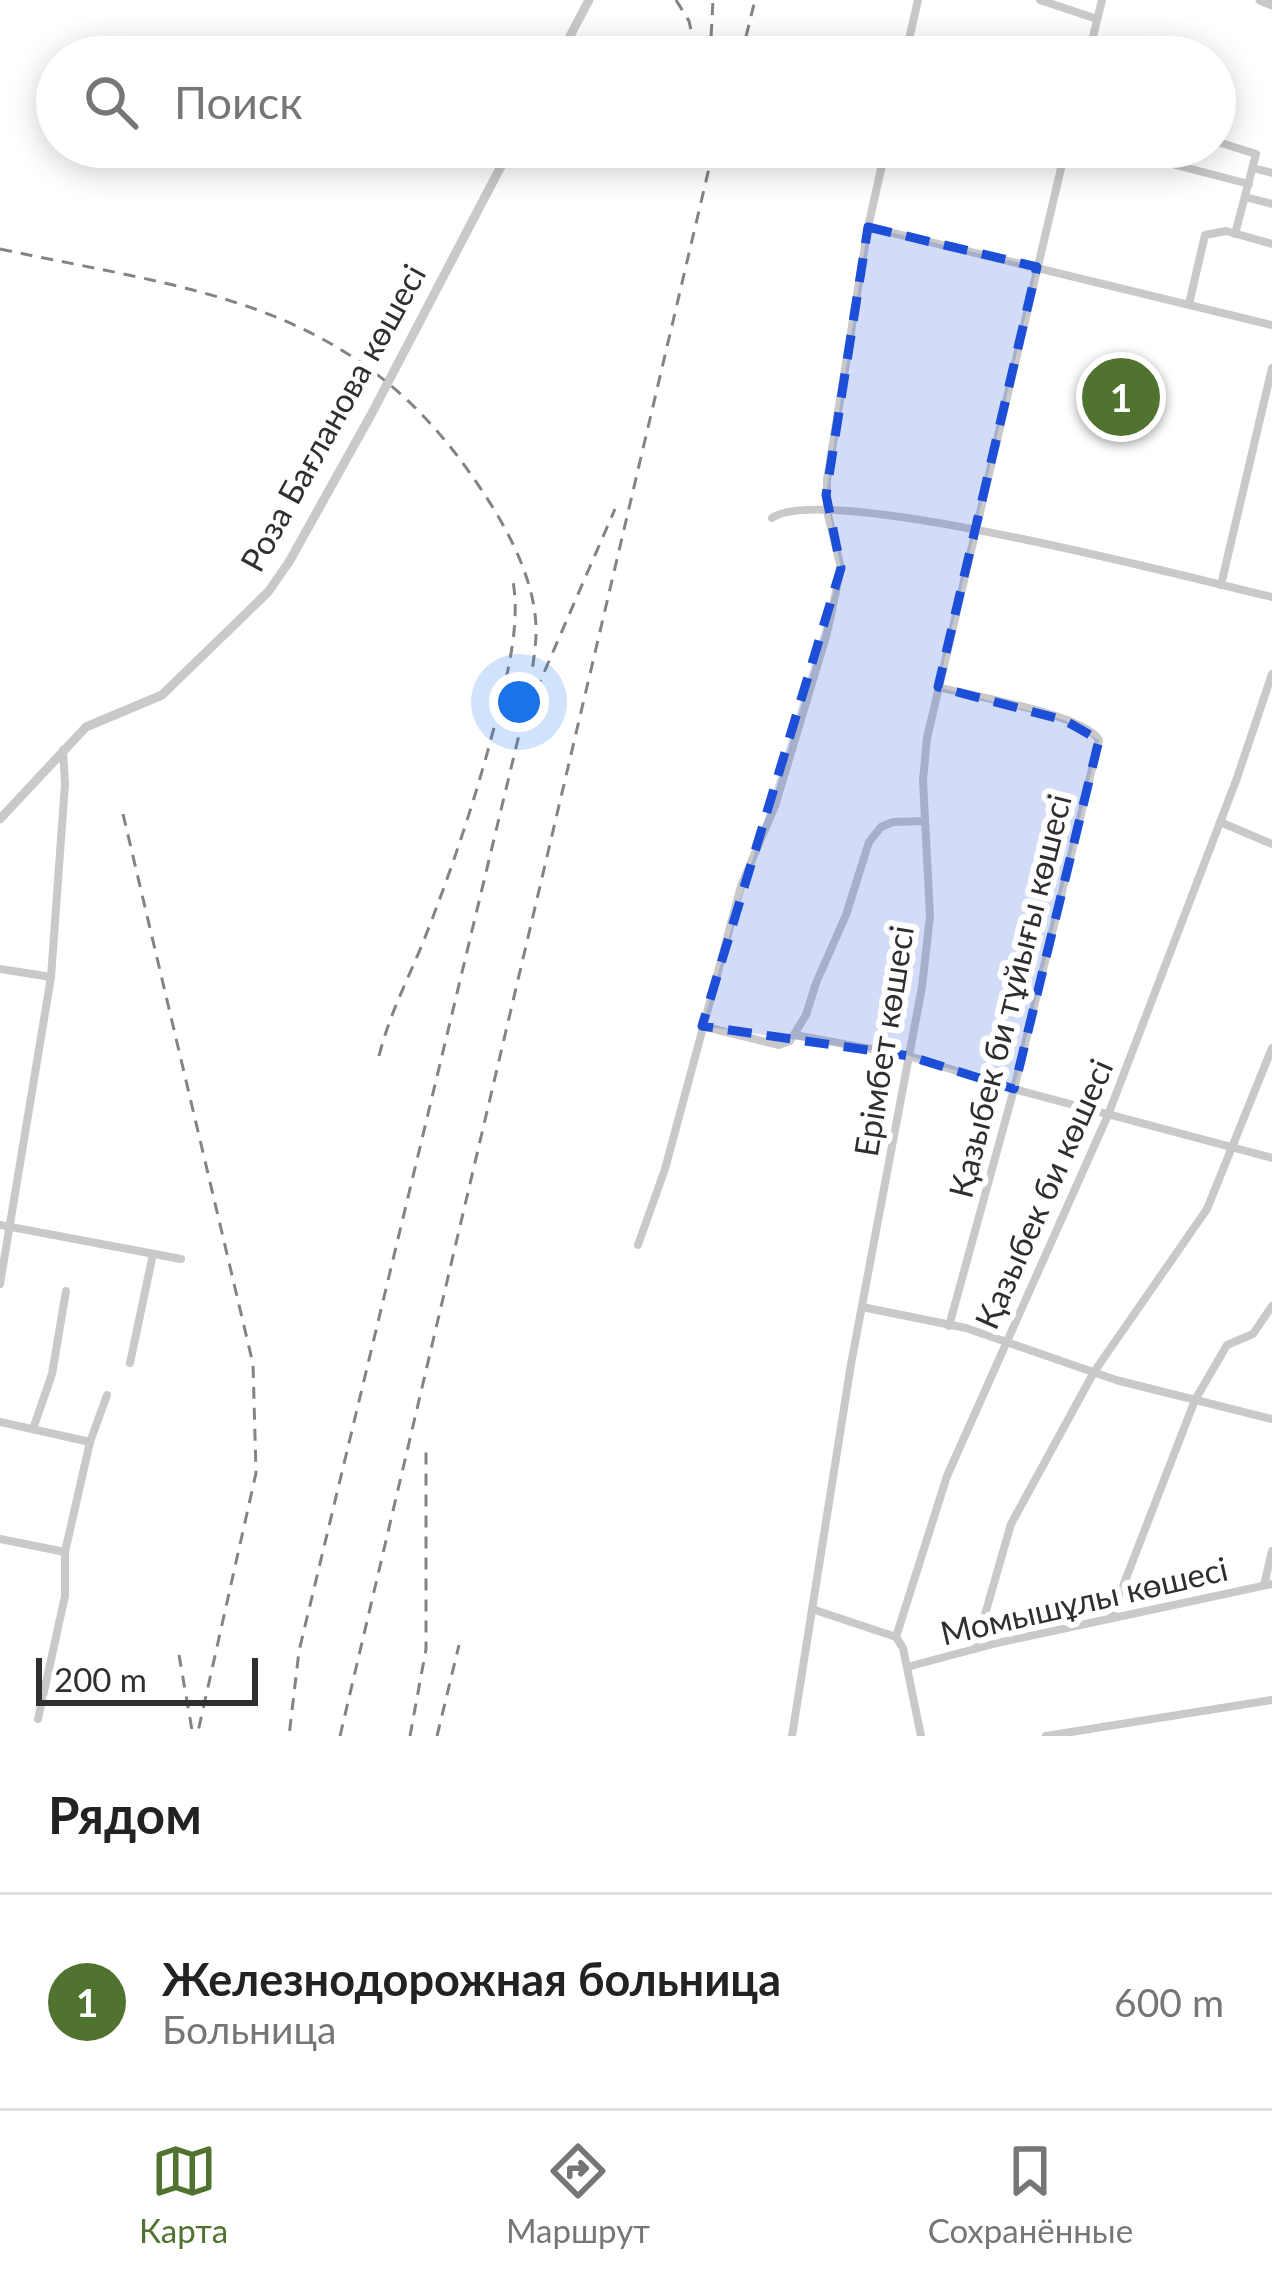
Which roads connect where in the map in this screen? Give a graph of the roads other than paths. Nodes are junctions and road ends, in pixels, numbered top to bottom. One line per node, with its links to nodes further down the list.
1 (589, 0): 8 (street)
2 (918, 0): 9 (street)
3 (1040, 0): 7 (street)
4 (1102, 0): 7 (street)
5 (1260, 0): 6 (street)
6 (1272, 5)
7 (1097, 20): 10 (street)
8 (570, 36)
9 (910, 36)
10 (1093, 36)
11 (1236, 147): 16 (street)
12 (500, 168): 35 (street, Роза Бағланова көшесі)
13 (881, 168): 21 (street)
14 (1061, 168): 24 (street, Ерімбет көшесі)
15 (1187, 168): 18 (street)
16 (1253, 168): 17 (street); 18 (street)
17 (1272, 173)
18 (1249, 184): 19 (street)
19 (1246, 196): 20 (street); 22 (street)
20 (1272, 204)
21 (868, 227): 24 (street); 28 (street)
22 (1235, 234): 23 (street); 25 (street)
23 (1272, 244)
24 (1036, 267): 25 (street); 30 (street, Ерімбет көшесі)
25 (1189, 304): 26 (street)
26 (1272, 325)
27 (1272, 368): 31 (street)
28 (827, 511): 29 (street); 30 (street); 42 (street)
29 (772, 518)
30 (974, 526): 31 (street); 34 (street, Ерімбет көшесі)
31 (1221, 585): 32 (street)
32 (1272, 597)
33 (1272, 674): 38 (street, Қазыбек би көшесі)
34 (938, 687): 37 (street, Ерімбет көшесі); 46 (street, Қазыбек би тұйығы көшесі)
35 (62, 748): 36 (street, Роза Бағланова көшесі); 41 (street)
36 (0, 819)
37 (925, 821): 43 (street); 45 (street, Ерімбет көшесі)
38 (1220, 822): 39 (street); 47 (street, Қазыбек би көшесі)
39 (1272, 844)
40 (0, 969): 41 (street)
41 (51, 977): 50 (street)
42 (702, 1026): 43 (street); 51 (street)
43 (795, 1035): 45 (street)
44 (1272, 1048): 48 (street)
45 (909, 1056): 46 (street); 57 (street, Ерімбет көшесі)
46 (1014, 1089): 47 (street); 58 (street, Қазыбек би тұйығы көшесі)
47 (1108, 1115): 48 (street); 59 (street, Қазыбек би көшесі)
48 (1231, 1146): 49 (street); 61 (street)
49 (1272, 1158)
50 (6, 1226): 52 (street); 54 (street)
51 (638, 1246)
52 (153, 1254): 53 (street); 60 (street)
53 (181, 1259)
54 (0, 1284)
55 (66, 1292): 66 (street)
56 (1272, 1306): 63 (street)
57 (862, 1307): 58 (street); 72 (street, Ерімбет көшесі)
58 (949, 1325): 59 (street)
59 (1006, 1341): 61 (street); 74 (street, Қазыбек би көшесі)
60 (130, 1363)
61 (1094, 1372): 63 (street); 75 (street)
62 (107, 1396): 67 (street)
63 (1195, 1400): 64 (street); 73 (street)
64 (1272, 1419)
65 (0, 1422): 66 (street)
66 (33, 1429): 67 (street)
67 (90, 1442): 70 (street)
68 (0, 1539): 70 (street)
69 (1272, 1551): 71 (street)
70 (65, 1552): 78 (street)
71 (1268, 1585): 73 (street, Момышұлы көшесі)
72 (812, 1609): 74 (street); 80 (street, Ерімбет көшесі)
73 (1111, 1618): 75 (street, Момышұлы көшесі)
74 (896, 1636): 76 (street)
75 (975, 1648): 76 (street, Момышұлы көшесі)
76 (907, 1666): 81 (street)
77 (1272, 1700): 79 (street)
78 (38, 1719)
79 (1107, 1731): 82 (street)
80 (792, 1736)
81 (921, 1736)
82 (1046, 1736)

